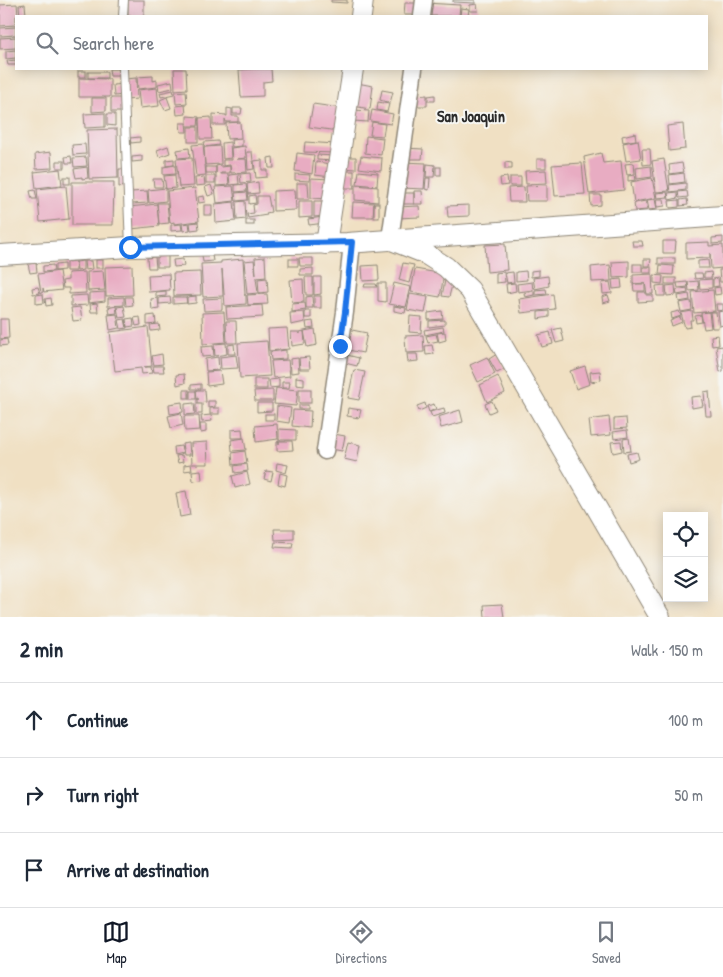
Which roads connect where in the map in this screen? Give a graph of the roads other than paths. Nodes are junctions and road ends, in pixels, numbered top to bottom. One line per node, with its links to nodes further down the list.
1 (124, 0): 4 (lane)
2 (363, 0): 5 (street)
3 (424, 0): 6 (street)
4 (123, 15)
5 (361, 15)
6 (422, 15)
7 (123, 70): 15 (lane)
8 (353, 70): 14 (street)
9 (414, 70): 12 (street)
10 (723, 216): 11 (street)
11 (461, 234): 12 (street); 17 (street)
12 (390, 239): 13 (street); 17 (street)
13 (352, 242): 14 (street); 18 (street)
14 (326, 244): 15 (street)
15 (130, 247): 16 (street)
16 (0, 255)
17 (446, 267): 19 (street)
18 (325, 451)
19 (660, 617)

